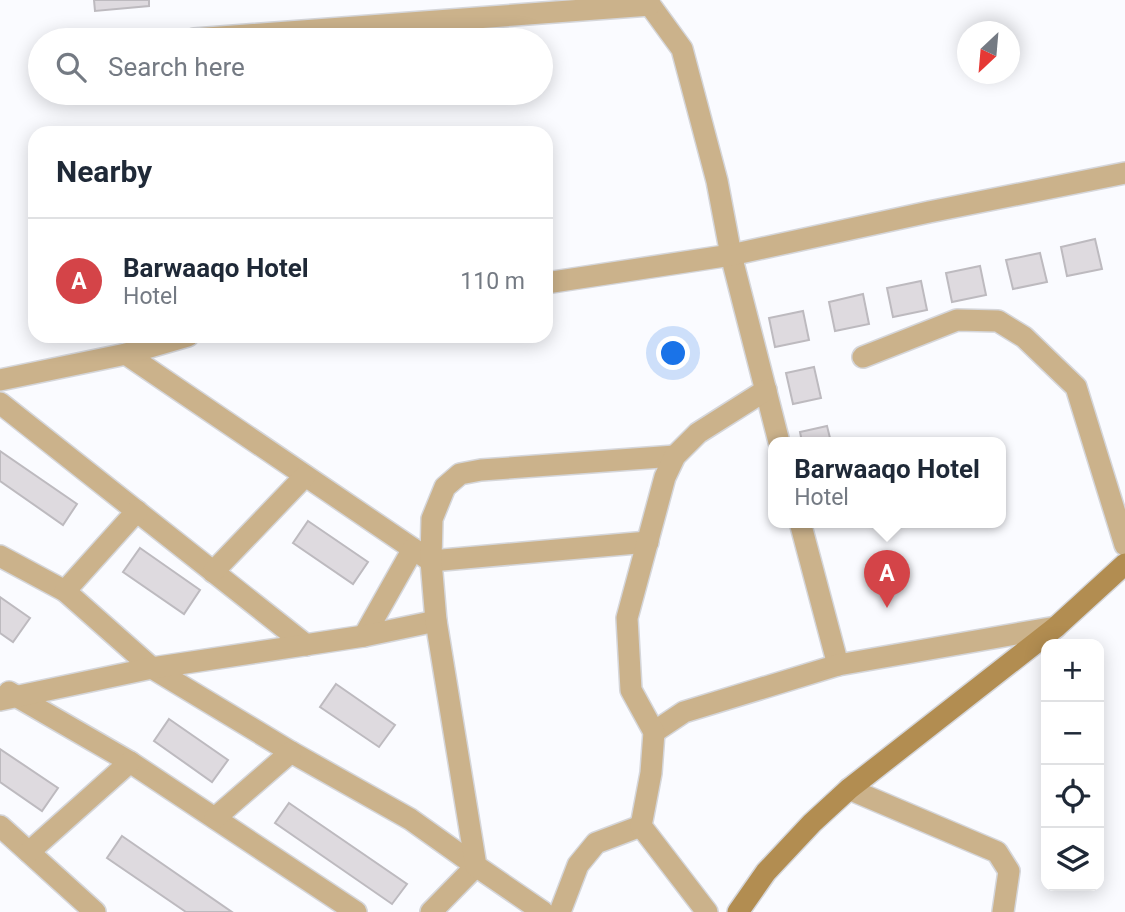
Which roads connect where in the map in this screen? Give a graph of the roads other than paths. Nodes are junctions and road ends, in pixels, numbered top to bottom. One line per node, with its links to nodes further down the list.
1 (650, 3): 2 (street); 4 (street)
2 (333, 28)
3 (1125, 173): 4 (street)
4 (731, 255): 5 (street); 10 (street)
5 (553, 282)
6 (164, 343): 7 (street)
7 (126, 354): 9 (street); 14 (street)
8 (863, 357): 18 (street)
9 (0, 380)
10 (766, 390): 12 (street); 13 (street)
11 (0, 403): 15 (street)
12 (778, 437)
13 (675, 456): 17 (street); 21 (street)
14 (304, 476): 19 (street); 23 (street)
15 (137, 511): 23 (street); 24 (street)
16 (802, 528): 29 (street)
17 (648, 542): 21 (street); 32 (street)
18 (1125, 545)
19 (413, 549): 21 (street); 27 (street)
20 (0, 556): 24 (street)
21 (431, 561): 25 (street)
22 (1125, 564): 26 (street)
23 (213, 572): 28 (street)
24 (65, 591): 30 (street)
25 (436, 621): 27 (street); 40 (street)
26 (1056, 627): 29 (street); 35 (street)
27 (364, 636): 28 (street)
28 (306, 645): 30 (street)
29 (838, 665): 32 (street)
30 (152, 668): 31 (street); 33 (street)
31 (5, 693): 34 (street)
32 (654, 732): 37 (street)
33 (291, 752): 36 (street); 40 (street)
34 (130, 762): 36 (street); 39 (street)
35 (849, 789): 47 (street); 48 (street)
36 (215, 818): 42 (street)
37 (641, 826): 45 (street); 46 (street)
38 (0, 827): 39 (street)
39 (29, 852): 41 (street)
40 (476, 866): 43 (street); 44 (street)
41 (95, 912)
42 (356, 912)
43 (431, 912)
44 (543, 912)
45 (561, 912)
46 (707, 912)
47 (738, 912)
48 (1003, 912)

